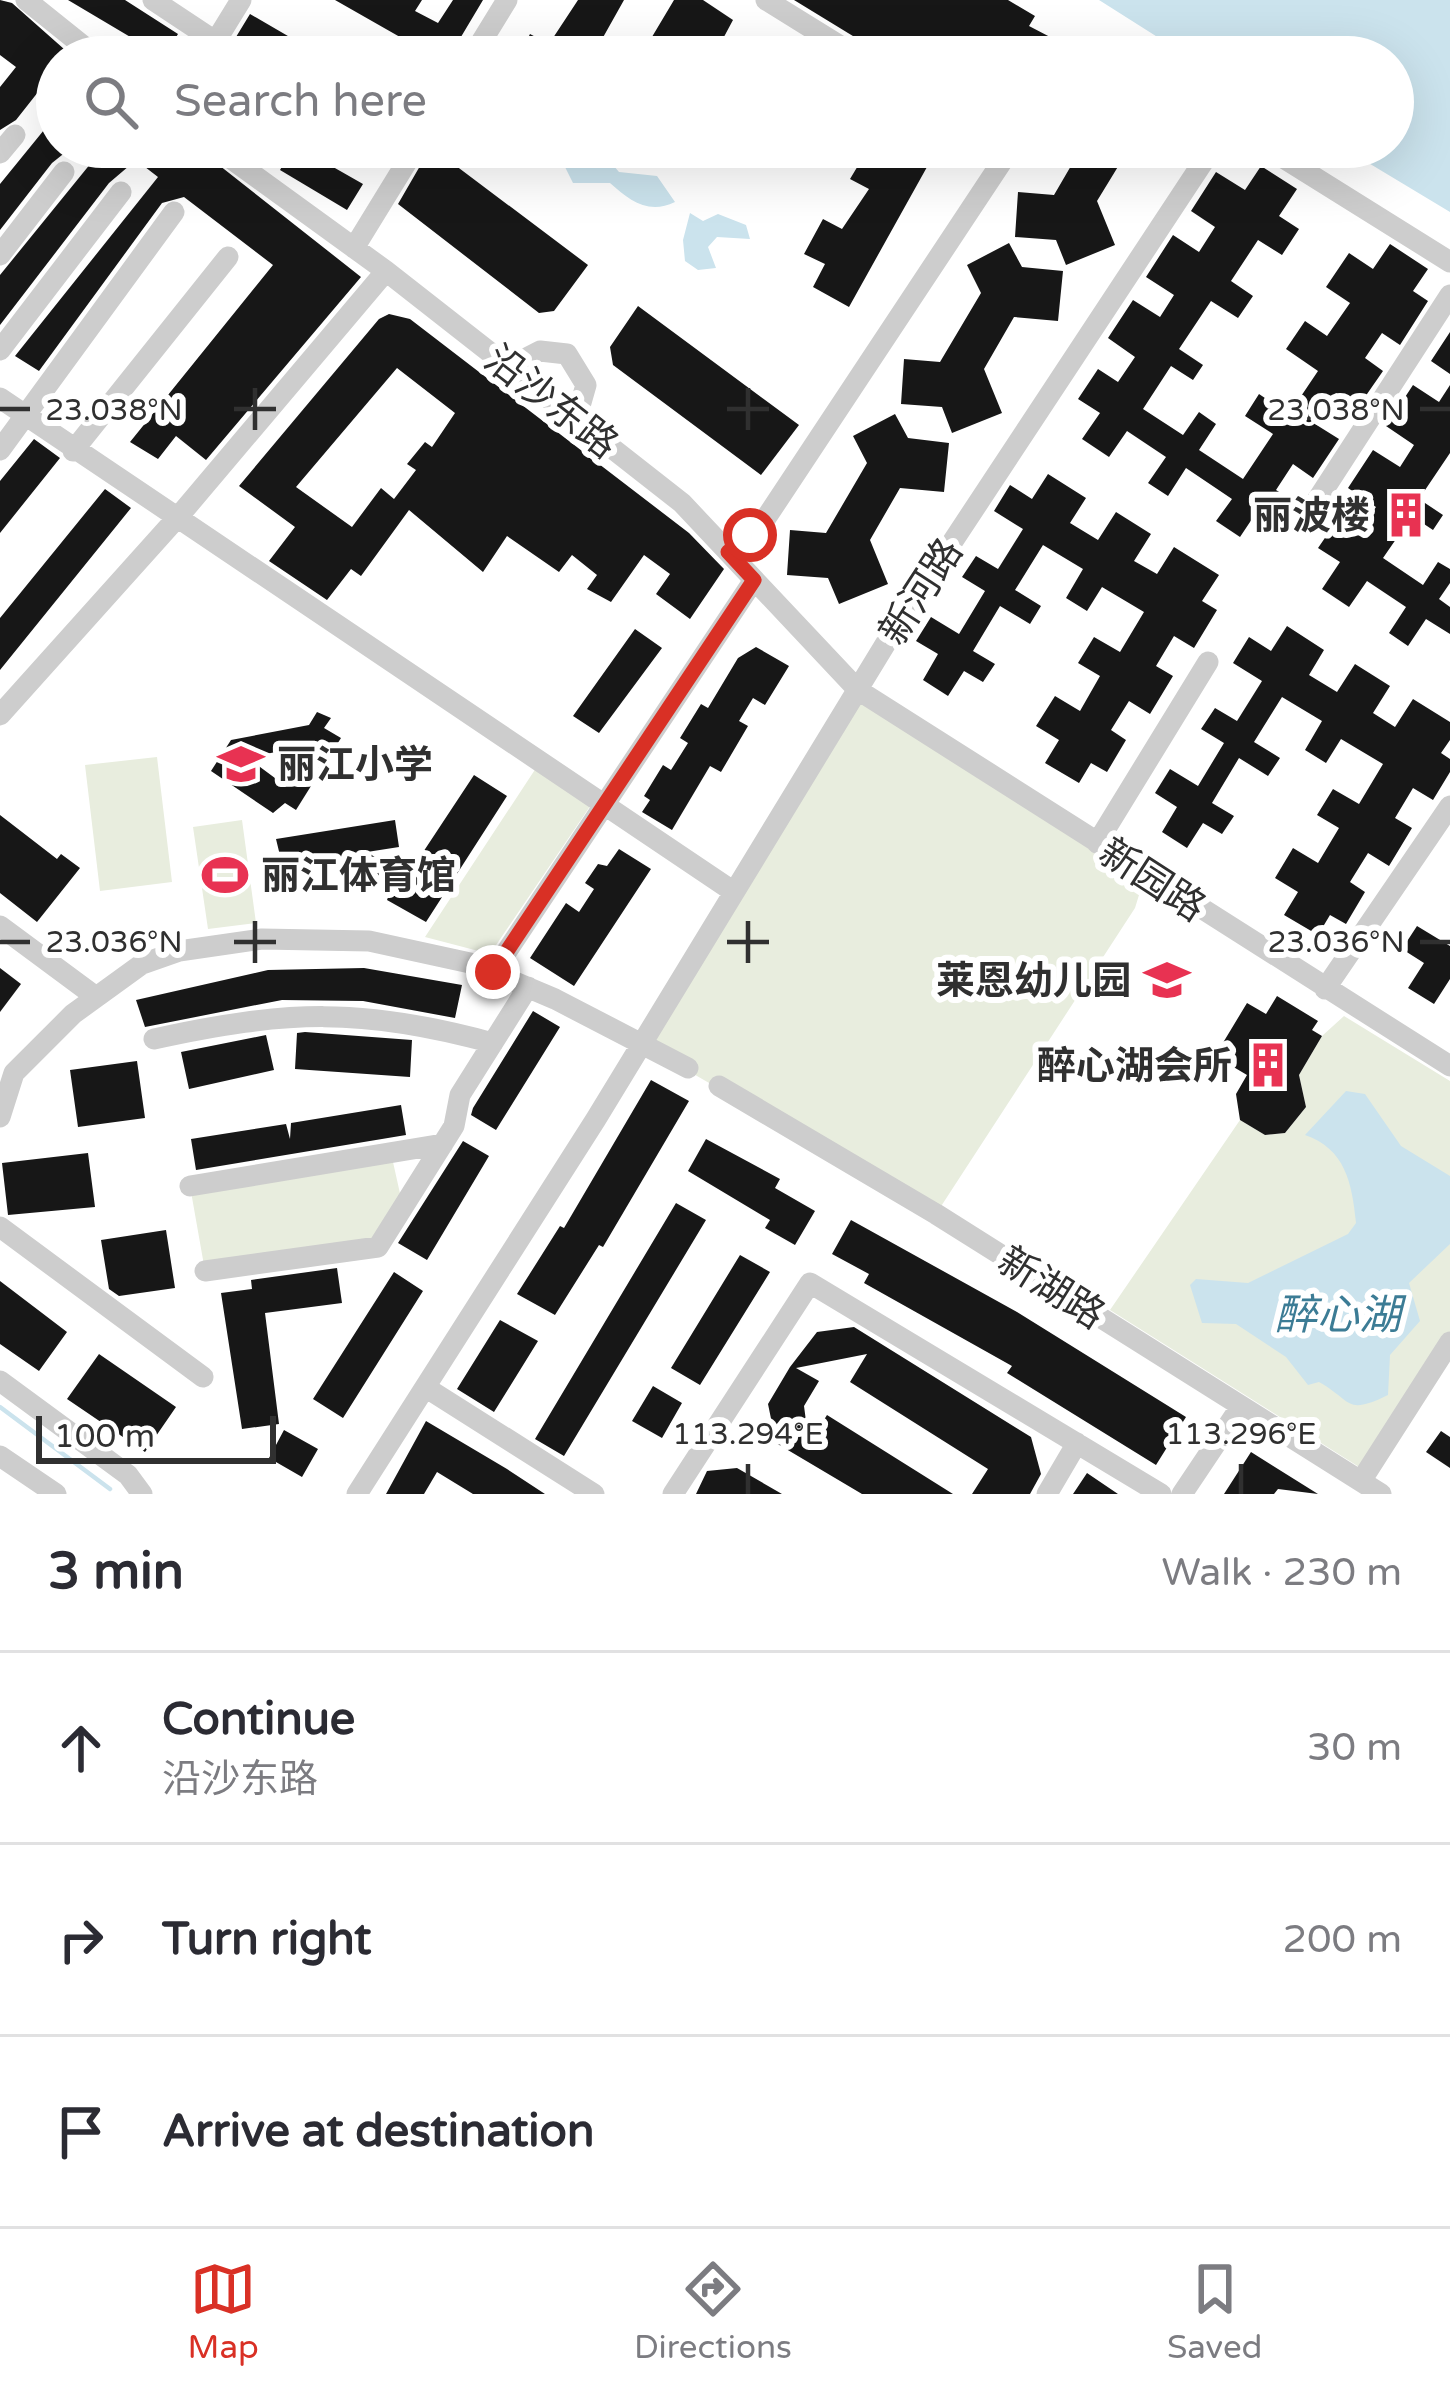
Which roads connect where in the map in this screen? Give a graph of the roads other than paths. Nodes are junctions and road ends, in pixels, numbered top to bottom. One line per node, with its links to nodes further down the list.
1 (26, 0): 6 (street)
2 (153, 0): 7 (street)
3 (241, 0): 8 (street)
4 (507, 0): 9 (street)
5 (777, 3): 10 (street)
6 (71, 36)
7 (196, 36)
8 (219, 36)
9 (485, 36)
10 (826, 36)
11 (15, 135): 12 (street)
12 (0, 153)
13 (244, 168): 21 (street, 沿沙东路)
14 (403, 168): 21 (street)
15 (994, 168): 36 (street)
16 (1199, 168): 39 (street, 新河路)
17 (1300, 168): 24 (street)
18 (64, 172): 22 (street)
19 (121, 192): 27 (street)
20 (174, 212): 30 (street)
21 (354, 248): 25 (street, 沿沙东路)
22 (0, 255)
23 (228, 257): 33 (street)
24 (1450, 262)
25 (386, 272): 28 (street, 沿沙东路); 35 (street)
26 (1450, 295): 34 (street)
27 (0, 350)
28 (509, 367): 31 (street, 沿沙东路); 31 (street)
29 (0, 398): 30 (street)
30 (26, 418): 32 (street); 33 (street)
31 (576, 420): 36 (street, 沿沙东路)
32 (0, 450)
33 (73, 451): 35 (street)
34 (1312, 508)
35 (175, 520): 40 (street); 41 (street)
36 (728, 552): 37 (street, 沿沙东路)
37 (754, 580): 39 (street, 沿沙东路); 41 (street)
38 (1208, 662): 43 (street)
39 (857, 690): 43 (street, 新园路); 44 (street, 新河路)
40 (0, 715)
41 (608, 803): 44 (street); 46 (street)
42 (1450, 806): 48 (street)
43 (1097, 842): 48 (street, 新园路)
44 (734, 892): 52 (street, 新河路)
45 (0, 926): 49 (street)
46 (493, 972): 47 (street); 49 (street)
47 (528, 987): 51 (street); 52 (street)
48 (1325, 989): 53 (street, 新园路)
49 (96, 997): 54 (street)
50 (154, 1039): 51 (street)
51 (493, 1043): 58 (street)
52 (640, 1043): 55 (street); 65 (street, 新河路)
53 (1450, 1066)
54 (7, 1068): 57 (street)
55 (688, 1068)
56 (719, 1086): 66 (street, 新湖路)
57 (0, 1118)
58 (442, 1144): 59 (street); 61 (street)
59 (190, 1186)
60 (0, 1227): 63 (street)
61 (205, 1271)
62 (1450, 1342): 69 (street)
63 (203, 1377)
64 (0, 1381): 71 (street)
65 (425, 1387): 72 (street, 新河路); 73 (street)
66 (1241, 1406): 69 (street, 新湖路); 77 (street)
67 (1077, 1443): 74 (street); 75 (street); 76 (street)
68 (0, 1456): 70 (street)
69 (1361, 1481): 78 (street, 新湖路)
70 (56, 1494)
71 (142, 1494)
72 (357, 1494)
73 (594, 1494)
74 (674, 1494)
75 (1047, 1494)
76 (1161, 1494)
77 (1182, 1494)
78 (1382, 1494)

